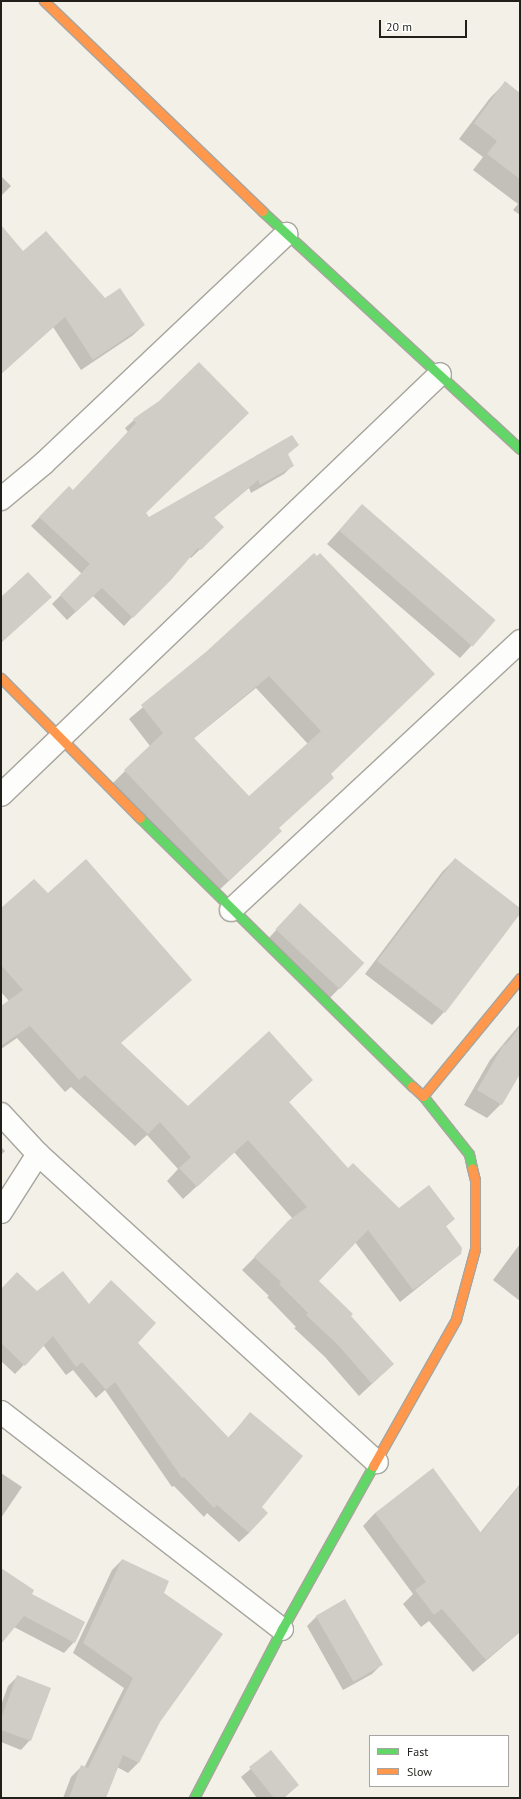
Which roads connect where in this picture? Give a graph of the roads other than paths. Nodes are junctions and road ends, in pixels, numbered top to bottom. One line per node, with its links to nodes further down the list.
1 (44, 1): 2 (street)
2 (286, 234): 3 (street); 5 (street)
3 (440, 374): 4 (street); 8 (street)
4 (520, 449)
5 (1, 499)
6 (520, 641): 10 (street)
7 (1, 678): 8 (street)
8 (59, 738): 9 (street); 10 (street)
9 (1, 795)
10 (231, 910): 12 (street)
11 (520, 978): 12 (street)
12 (423, 1096): 17 (street)
13 (1, 1114): 14 (street)
14 (38, 1154): 15 (street); 17 (street)
15 (1, 1212)
16 (1, 1412): 18 (street)
17 (377, 1462): 18 (street)
18 (282, 1630): 19 (street)
19 (194, 1798)

